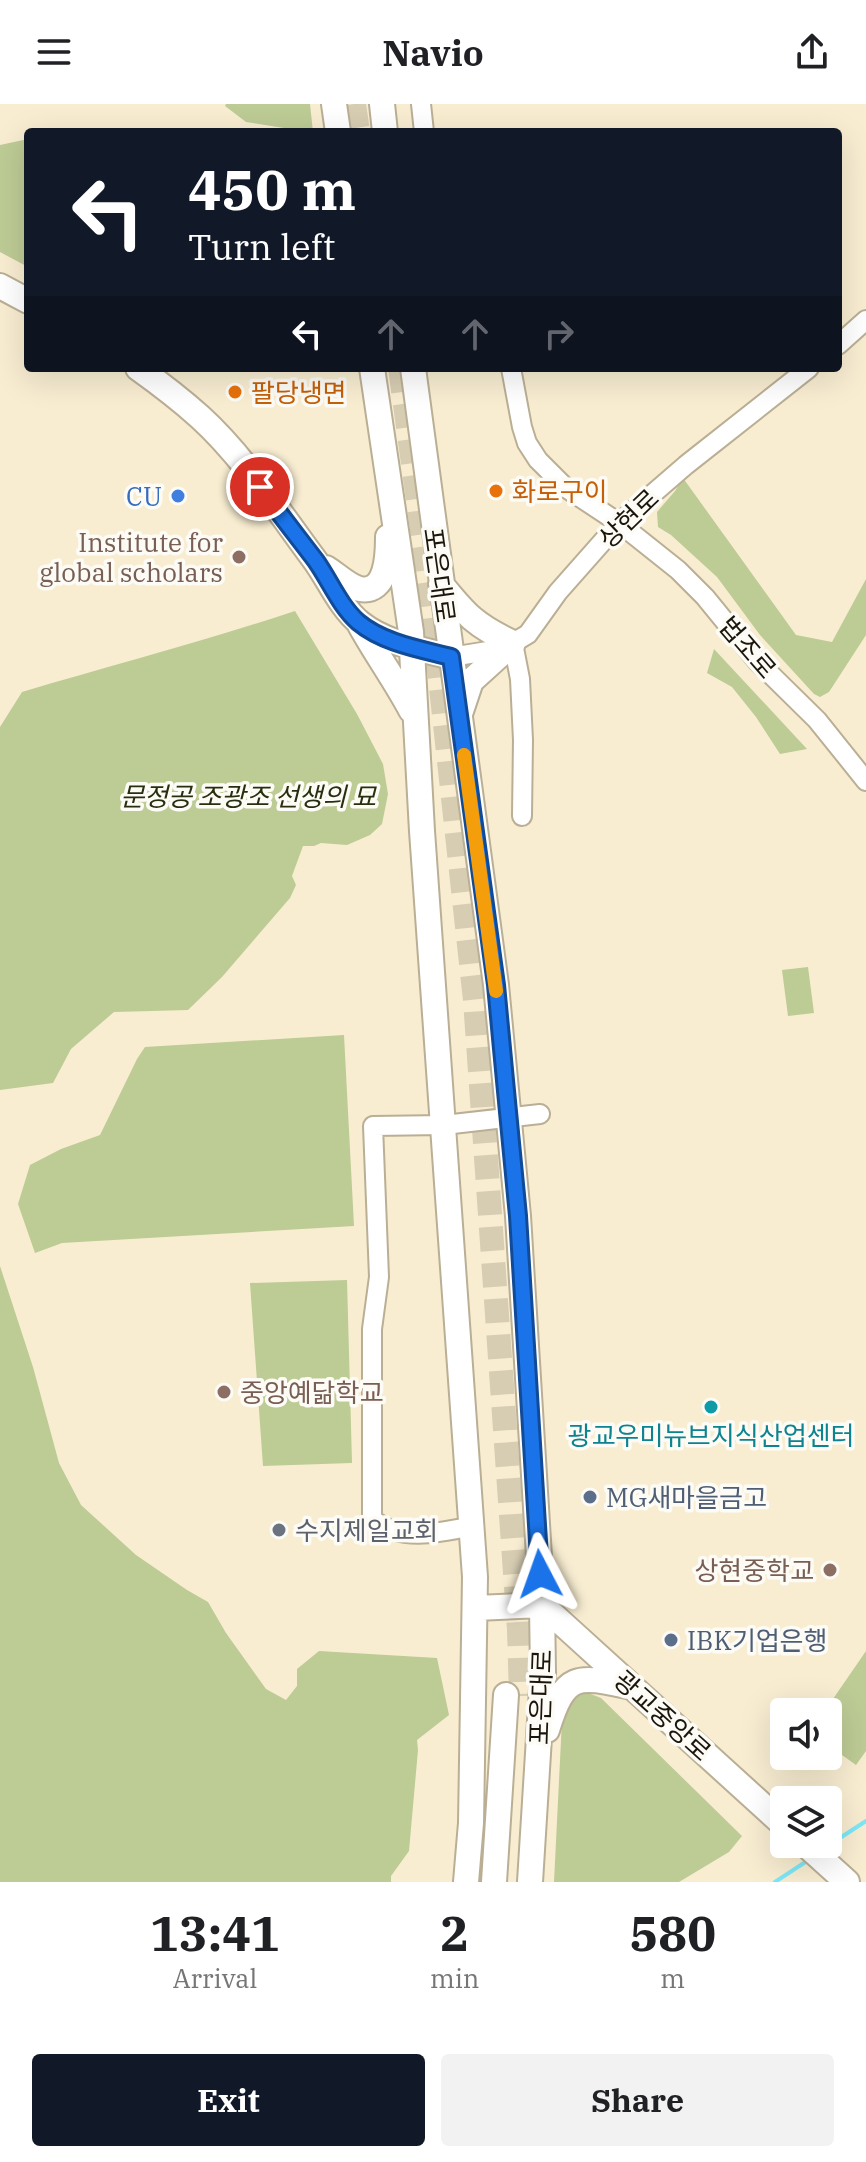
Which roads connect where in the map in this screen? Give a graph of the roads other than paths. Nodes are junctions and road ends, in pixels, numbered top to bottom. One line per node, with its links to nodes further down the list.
1 (334, 104): 4 (main road)
2 (382, 104): 5 (main road)
3 (421, 104): 6 (street)
4 (337, 128)
5 (385, 128)
6 (424, 128)
7 (0, 286): 8 (main road)
8 (24, 299)
9 (866, 320): 10 (street)
10 (842, 341)
11 (143, 372): 18 (main road)
12 (373, 372): 16 (main road, 포은대로)
13 (414, 372): 19 (main road, 포은대로)
14 (512, 372): 17 (street, 법조로)
15 (804, 372): 17 (street, 상현로)
16 (392, 507): 18 (main road); 22 (main road, 포은대로)
17 (619, 523): 21 (street, 상현로); 26 (street, 법조로)
18 (315, 561): 20 (main road)
19 (441, 584): 21 (main road); 23 (main road, 포은대로)
20 (359, 623): 22 (main road); 25 (main road)
21 (513, 643): 23 (street, 상현로); 24 (main road); 27 (street)
22 (411, 647): 23 (main road); 25 (main road, 포은대로)
23 (451, 657): 24 (main road, 포은대로)
24 (459, 716): 29 (main road, 포은대로)
25 (416, 719): 30 (main road, 포은대로)
26 (866, 781)
27 (522, 816)
28 (540, 1114): 29 (street)
29 (509, 1118): 30 (street); 32 (main road, 포은대로)
30 (444, 1125): 31 (main road, 포은대로); 31 (street)
31 (472, 1526): 33 (main road, 포은대로)
32 (542, 1605): 33 (main road); 34 (main road, 광교중앙로); 35 (main road, 포은대로)
33 (476, 1608): 38 (main road, 포은대로)
34 (632, 1687): 35 (main road); 36 (main road, 광교중앙로)
35 (538, 1755): 41 (main road, 포은대로)
36 (770, 1812)
37 (821, 1858): 42 (main road)
38 (466, 1882)
39 (494, 1882): 40 (main road, 포은대로)
40 (511, 1882)
41 (530, 1882)
42 (847, 1882)

